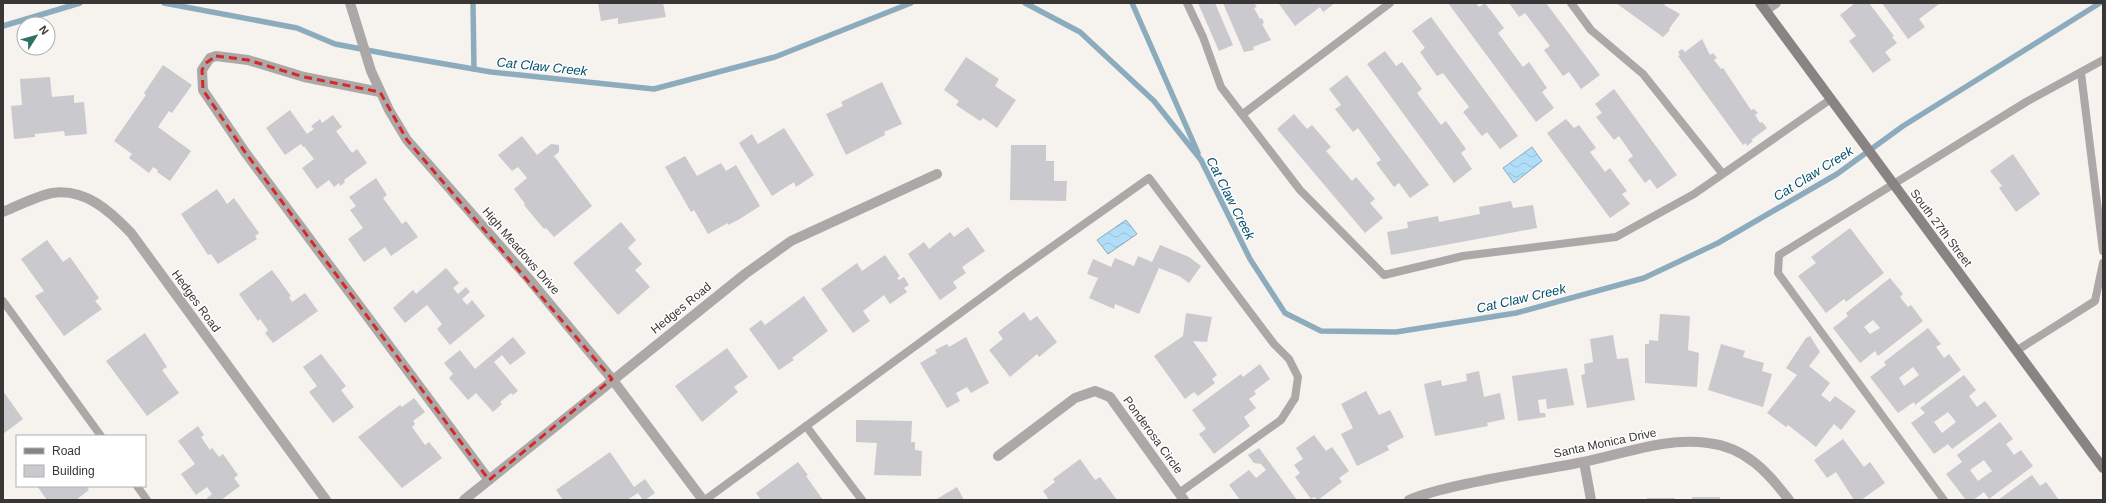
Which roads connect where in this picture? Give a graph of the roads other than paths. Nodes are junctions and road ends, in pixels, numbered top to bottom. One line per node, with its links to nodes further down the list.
1 (350, 3): 9 (street, High Meadows Drive)
2 (1187, 3): 11 (lane)
3 (1390, 3): 11 (lane)
4 (1571, 3): 12 (lane)
5 (1776, 3): 6 (street)
6 (1763, 6): 10 (main road, South 27th Street)
7 (2103, 60): 8 (lane)
8 (2081, 73): 14 (lane); 16 (lane)
9 (380, 92): 20 (street, High Meadows Drive); 26 (street)
10 (1831, 99): 12 (lane); 14 (main road, South 27th Street)
11 (1243, 114): 12 (lane)
12 (1722, 173)
13 (937, 174): 20 (street, Hedges Road)
14 (1892, 184): 19 (main road, South 27th Street); 37 (lane)
15 (3, 212): 30 (street, Hedges Road)
16 (2103, 251)
17 (2103, 263): 19 (lane)
18 (3, 301): 22 (lane)
19 (2016, 351): 25 (main road, South 27th Street)
20 (612, 379): 26 (street, Hedges Road); 32 (street, High Meadows Drive)
21 (806, 426): 28 (lane); 32 (lane); 33 (lane)
22 (100, 435)
23 (998, 456): 28 (street, Ponderosa Circle)
24 (1584, 462): 34 (street, Santa Monica Drive); 35 (street); 36 (street, Santa Monica Drive)
25 (2103, 468)
26 (488, 480): 31 (street, Hedges Road)
27 (138, 487): 29 (lane)
28 (1181, 496)
29 (147, 500)
30 (326, 500)
31 (464, 500)
32 (704, 500)
33 (862, 500)
34 (1409, 500)
35 (1592, 500)
36 (1789, 500)
37 (1944, 500)

